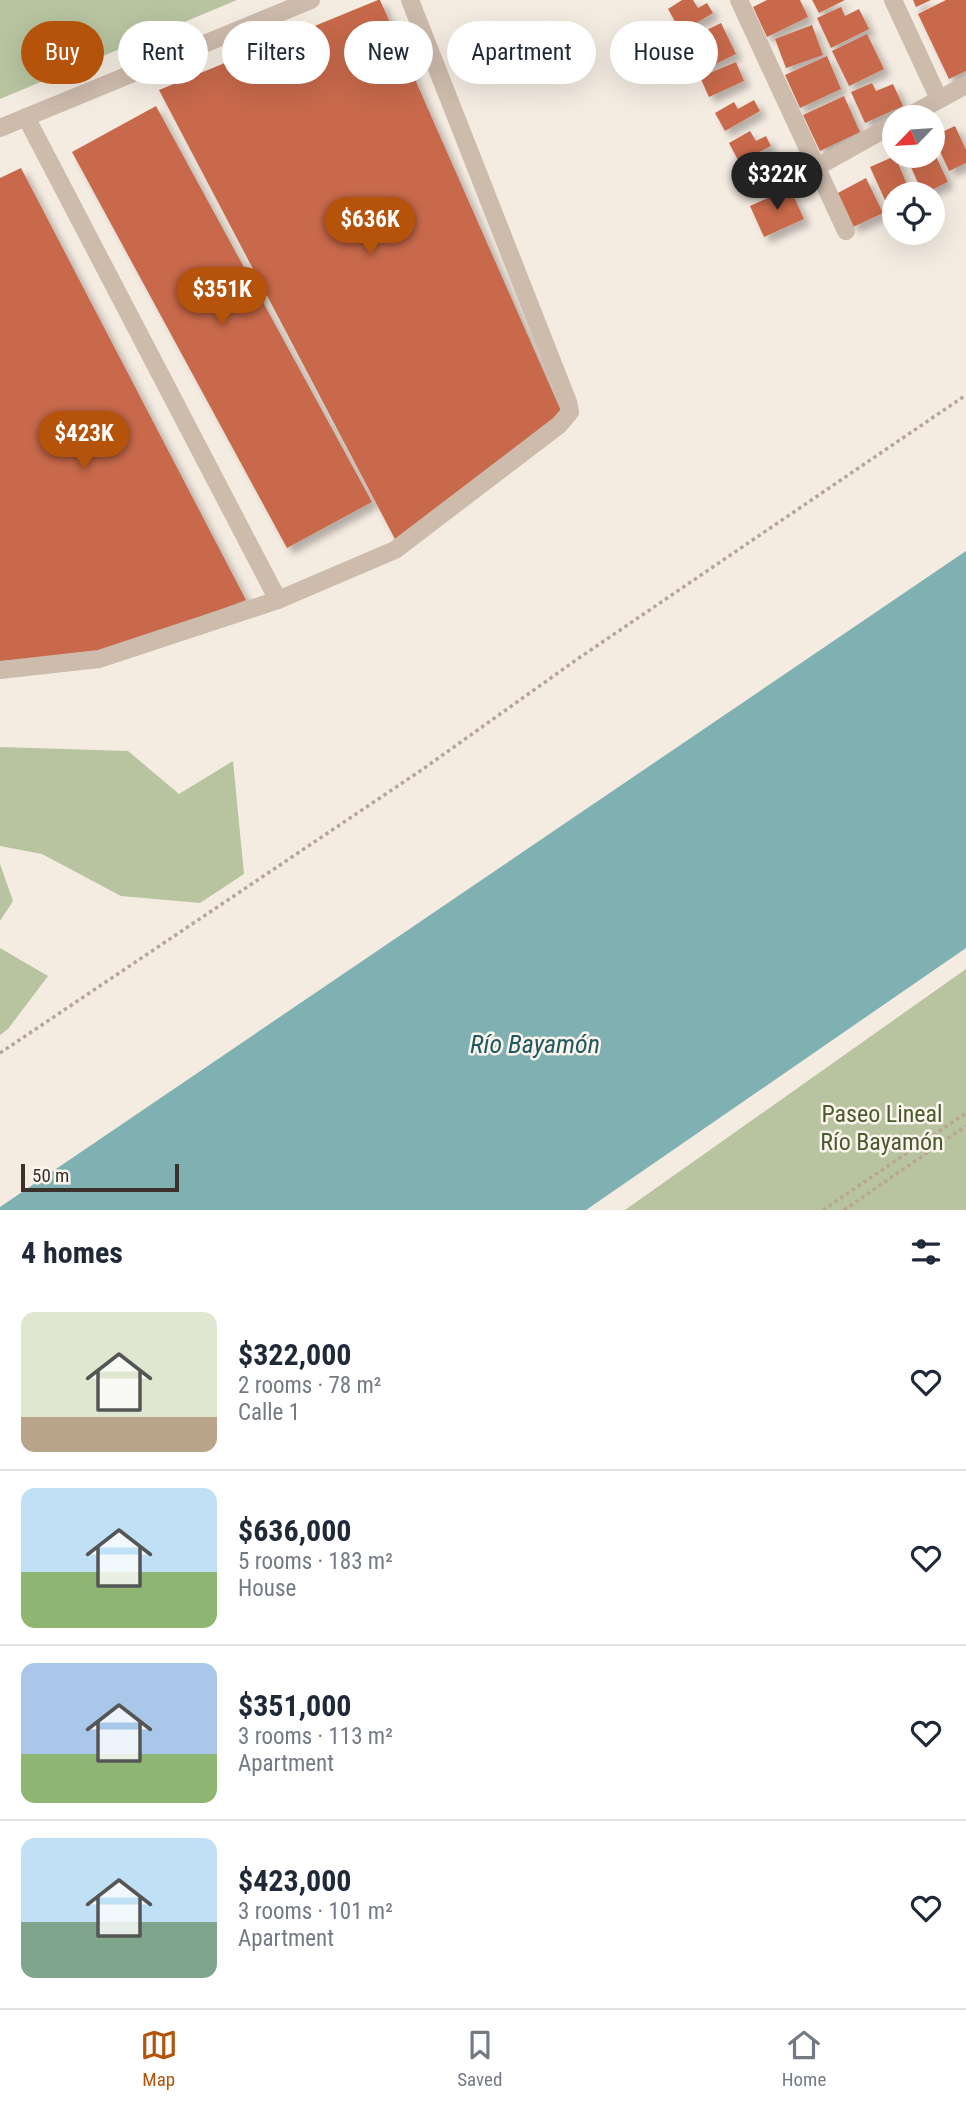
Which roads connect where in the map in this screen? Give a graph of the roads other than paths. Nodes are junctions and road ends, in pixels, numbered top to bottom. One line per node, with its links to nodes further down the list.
1 (311, 0): 8 (street)
2 (410, 0): 13 (street)
3 (739, 0): 11 (street)
4 (893, 0): 6 (street)
5 (966, 85): 6 (street)
6 (939, 99): 7 (street)
7 (928, 105)
8 (26, 117): 9 (street); 13 (street)
9 (0, 128)
10 (882, 131): 11 (street)
11 (817, 167): 12 (street)
12 (846, 231)
13 (278, 600): 14 (street)
14 (0, 670)

